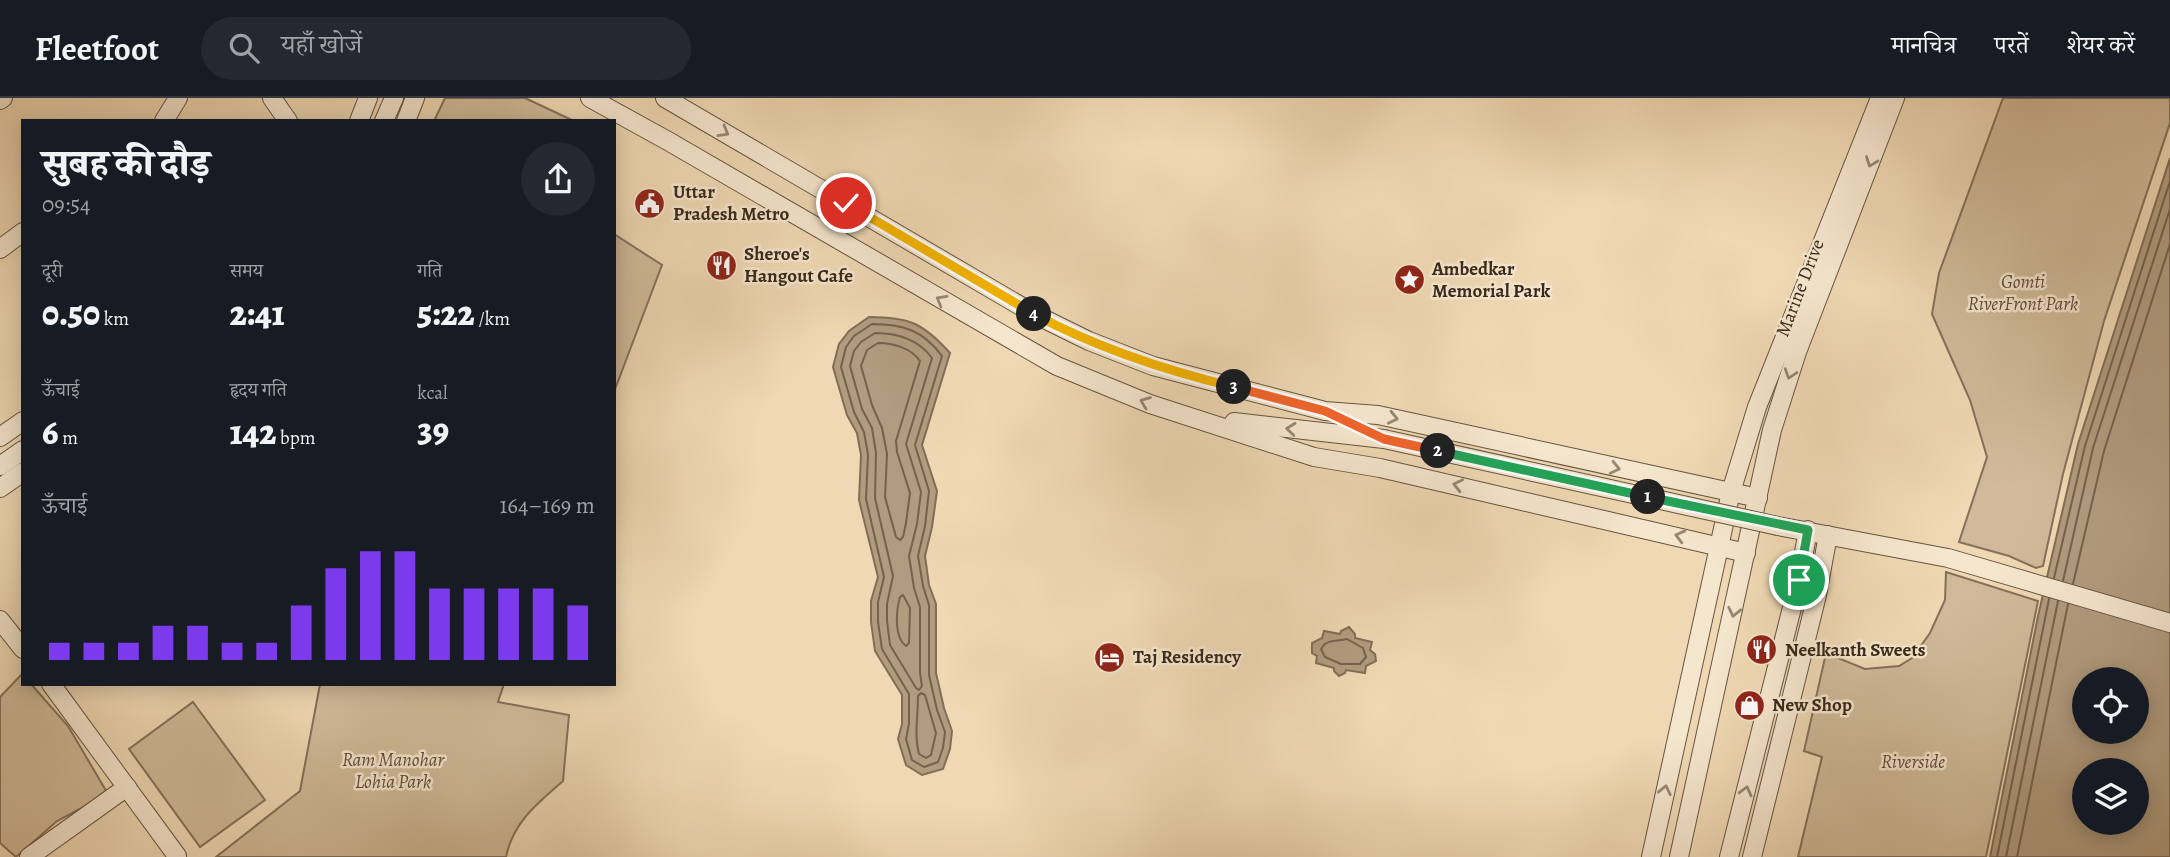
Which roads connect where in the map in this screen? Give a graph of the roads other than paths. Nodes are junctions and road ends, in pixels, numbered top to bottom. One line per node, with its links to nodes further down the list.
1 (178, 98): 10 (street)
2 (272, 98): 11 (street)
3 (368, 98): 12 (street)
4 (394, 98): 13 (street)
5 (415, 98): 14 (street)
6 (590, 98): 18 (street, one-way to 6)
7 (665, 98): 17 (street, one-way to 17)
8 (1880, 98): 26 (street, Marine Drive)
9 (1895, 98): 27 (street, Marine Drive, one-way to 27)
10 (165, 119)
11 (287, 119)
12 (360, 119)
13 (385, 119)
14 (407, 119)
15 (21, 233): 16 (street)
16 (1, 245)
17 (1325, 411): 21 (street); 26 (street, one-way to 26)
18 (1183, 415): 21 (street, one-way to 18); 30 (street, one-way to 18)
19 (21, 422): 20 (street)
20 (0, 437)
21 (1384, 439): 28 (street, bridge)
22 (21, 451): 23 (street)
23 (0, 466)
24 (21, 473): 25 (street)
25 (0, 488)
26 (1731, 492): 27 (street); 30 (street, Marine Drive)
27 (1758, 498): 31 (street, Marine Drive)
28 (1808, 530): 29 (street); 41 (street, one-way to 28)
29 (1828, 535): 33 (street); 42 (street)
30 (1719, 546): 31 (street); 39 (street, Marine Drive, one-way to 30)
31 (1746, 553): 40 (street, Marine Drive, one-way to 40)
32 (0, 620): 34 (street)
33 (2170, 624)
34 (21, 646)
35 (52, 686): 36 (street)
36 (127, 787): 37 (street); 38 (street)
37 (177, 856)
38 (29, 857)
39 (1651, 857)
40 (1679, 857)
41 (1729, 857)
42 (1752, 857)

